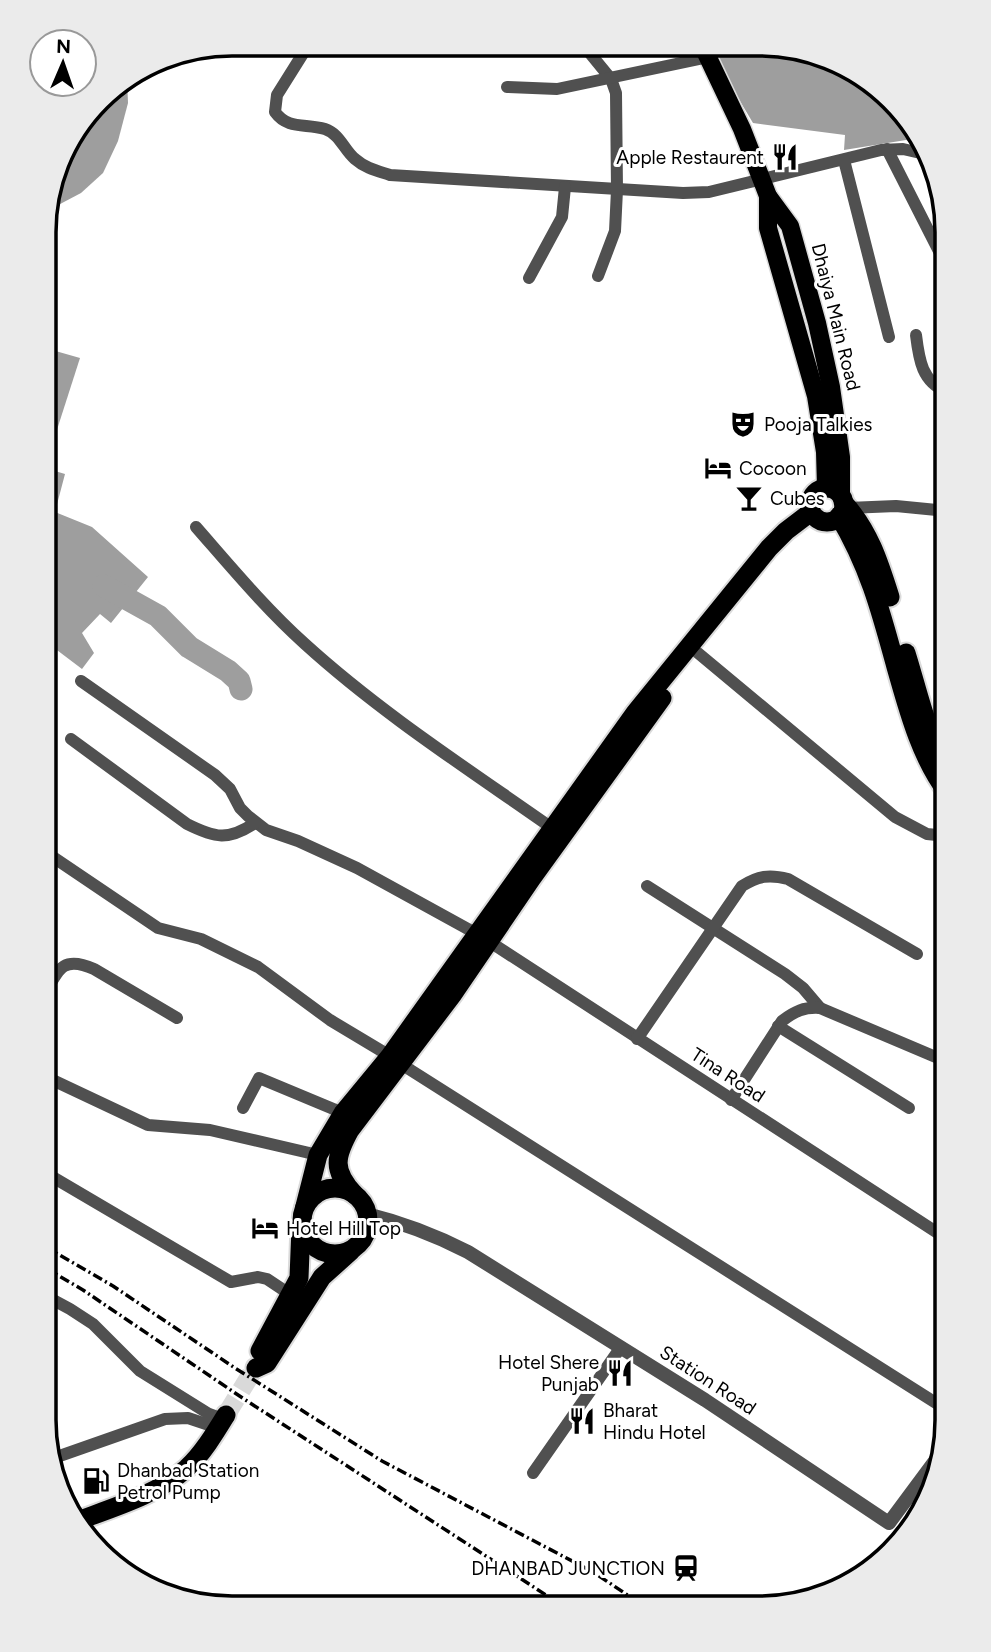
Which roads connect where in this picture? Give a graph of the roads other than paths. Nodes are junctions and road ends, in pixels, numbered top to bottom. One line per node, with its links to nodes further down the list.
1 (302, 56): 11 (street)
2 (592, 56): 5 (street)
3 (692, 56): 5 (street)
4 (708, 56): 10 (main road, Dhaiya Main Road)
5 (611, 79): 6 (street); 12 (street)
6 (507, 87)
7 (887, 149): 8 (street); 9 (street); 13 (street)
8 (915, 152)
9 (844, 160): 10 (street); 17 (street)
10 (762, 179): 12 (street); 19 (main road, Dhaiya Main Road)
11 (565, 187): 12 (street); 15 (street)
12 (617, 190): 14 (street)
13 (935, 243)
14 (598, 276)
15 (529, 278)
16 (916, 335): 18 (street)
17 (889, 337)
18 (935, 385)
19 (833, 506): 20 (street); 22 (highway); 25 (highway); 26 (highway, Dhaiya Main Road); 28 (highway)
20 (935, 510)
21 (196, 527): 28 (street)
22 (698, 653): 29 (street); 33 (highway)
23 (81, 681): 27 (street)
24 (71, 739): 27 (street)
25 (935, 742)
26 (935, 771)
27 (255, 824): 33 (street, Tina Road)
28 (552, 828): 33 (highway)
29 (935, 835)
30 (56, 859): 41 (street)
31 (647, 886): 32 (street)
32 (712, 927): 34 (street); 36 (street); 39 (street)
33 (483, 938): 39 (street, Tina Road); 41 (highway)
34 (917, 954)
35 (56, 974): 37 (street)
36 (820, 1008): 38 (street); 40 (street)
37 (177, 1018)
38 (778, 1026): 43 (street); 45 (street)
39 (637, 1039): 43 (street, Tina Road)
40 (935, 1057)
41 (396, 1060): 46 (highway); 49 (highway); 57 (street)
42 (56, 1082): 47 (street)
43 (731, 1100): 52 (street, Tina Road)
44 (243, 1108): 46 (street)
45 (909, 1108)
46 (342, 1113): 47 (highway)
47 (318, 1155): 50 (highway)
48 (56, 1179): 54 (street)
49 (354, 1194): 50 (highway); 51 (highway)
50 (304, 1214): 53 (highway); 54 (highway)
51 (367, 1214): 53 (highway); 56 (street, Station Road)
52 (935, 1231)
53 (358, 1245): 54 (highway)
54 (291, 1295)
55 (56, 1301): 58 (street)
56 (621, 1347): 61 (street, Station Road); 62 (street)
57 (935, 1402)
58 (222, 1420): 59 (street); 60 (highway)
59 (60, 1456)
60 (189, 1466): 63 (highway); 64 (highway)
61 (928, 1471)
62 (533, 1473)
63 (79, 1507)
64 (86, 1518)

